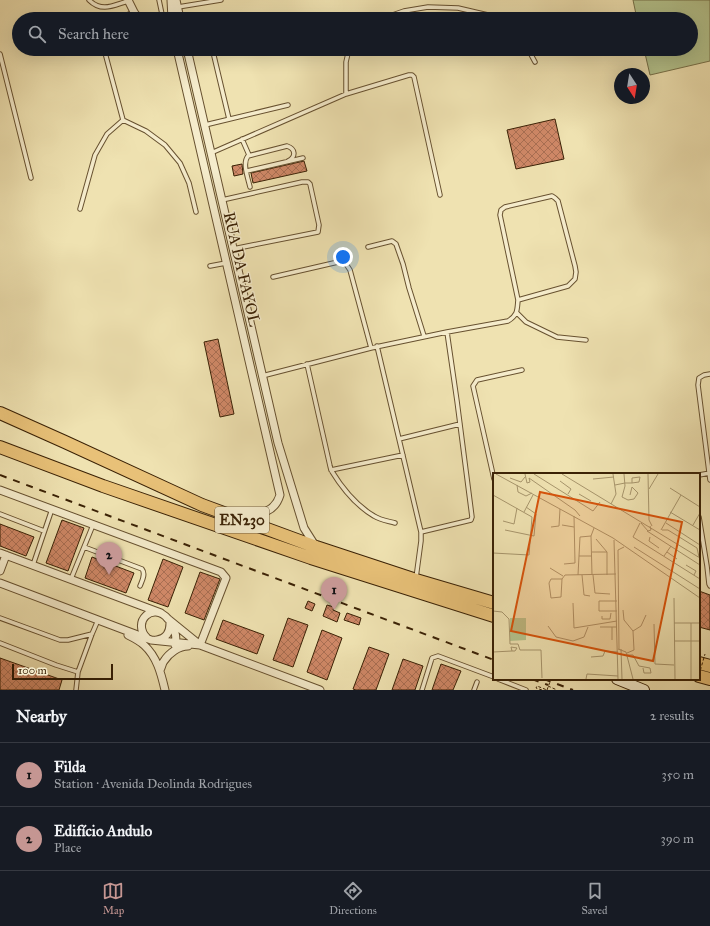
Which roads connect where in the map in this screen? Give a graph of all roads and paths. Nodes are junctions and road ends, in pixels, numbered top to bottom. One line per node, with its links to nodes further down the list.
1 (89, 0): 2 (lane)
2 (128, 0): 7 (street)
3 (159, 0): 8 (lane)
4 (171, 0): 9 (street)
5 (221, 0): 6 (lane)
6 (177, 4)
7 (134, 12)
8 (162, 12)
9 (172, 12)
10 (399, 12): 11 (lane)
11 (473, 12)
12 (0, 54): 31 (lane)
13 (106, 56): 23 (lane)
14 (179, 56): 39 (street, RUA DA FAYOL)
15 (189, 56): 24 (street, RUA DA FAYOL)
16 (214, 56): 22 (lane)
17 (347, 56): 20 (lane)
18 (532, 56): 19 (lane)
19 (535, 62)
20 (346, 94): 25 (lane); 33 (lane)
21 (288, 105): 22 (lane)
22 (229, 119): 24 (lane)
23 (123, 120): 35 (lane); 36 (lane)
24 (205, 125): 26 (street, RUA DA FAYOL)
25 (242, 139): 26 (lane); 27 (lane)
26 (211, 153): 34 (street, RUA DA FAYOL)
27 (249, 155): 29 (lane); 30 (lane)
28 (303, 158): 29 (lane)
29 (288, 161): 30 (lane)
30 (247, 171): 32 (lane)
31 (31, 178)
32 (250, 187)
33 (440, 195)
34 (222, 200): 38 (street, RUA DA FAYOL); 38 (lane)
35 (80, 209)
36 (196, 212)
37 (368, 247): 45 (lane)
38 (233, 249): 52 (street, RUA DA FAYOL)
39 (226, 263): 40 (lane); 64 (street, RUA DA FAYOL)
40 (210, 266)
41 (273, 277): 48 (lane)
42 (518, 300): 42 (lane); 43 (lane)
43 (517, 313): 44 (lane); 46 (lane)
44 (447, 332): 45 (lane); 54 (lane)
45 (424, 336): 47 (lane)
46 (586, 340)
47 (377, 346): 48 (lane); 55 (lane)
48 (371, 348): 49 (lane)
49 (307, 364): 52 (lane); 58 (lane)
50 (522, 370): 61 (lane)
51 (710, 374): 59 (lane)
52 (262, 376): 73 (street, RUA DA FAYOL)
53 (0, 413): 64 (highway, EN230)
54 (460, 424): 55 (lane); 71 (lane)
55 (399, 439): 57 (lane)
56 (0, 447): 84 (highway, EN230)
57 (403, 455): 58 (lane); 71 (lane)
58 (331, 470): 67 (lane)
59 (710, 473): 60 (lane); 62 (lane)
60 (700, 475)
61 (493, 476)
62 (710, 480)
63 (0, 490): 65 (street)
64 (202, 505): 73 (highway, EN230)
65 (52, 509): 69 (street); 70 (lane)
66 (0, 514): 70 (lane)
67 (395, 523)
68 (700, 523): 81 (lane)
69 (93, 524): 72 (lane); 93 (street)
70 (44, 531): 75 (lane)
71 (422, 532): 78 (lane)
72 (84, 547): 77 (lane); 80 (lane)
73 (316, 547): 78 (highway, EN230)
74 (3, 554): 75 (street); 76 (street)
75 (32, 565): 77 (street)
76 (0, 571)
77 (71, 580): 83 (street)
78 (416, 580): 82 (highway, EN230)
79 (0, 584): 87 (street)
80 (140, 586)
81 (710, 586)
82 (493, 603)
83 (161, 613): 86 (street); 90 (street)
84 (493, 616)
85 (0, 618): 89 (lane)
86 (168, 619): 90 (street); 91 (street); 93 (street)
87 (98, 620): 88 (street); 89 (lane)
88 (115, 626): 90 (street); 97 (street)
89 (92, 634): 99 (lane)
90 (153, 640): 91 (street)
91 (176, 642): 93 (street); 94 (street)
92 (0, 643): 99 (lane)
93 (200, 645): 94 (street); 111 (street)
94 (172, 652): 97 (street)
95 (702, 658): 96 (highway); 98 (path, bridge)
96 (710, 666)
97 (160, 670): 110 (street)
98 (700, 670)
99 (78, 672): 109 (lane)
100 (700, 676): 102 (highway)
101 (493, 678): 112 (lane)
102 (710, 679)
103 (501, 680): 114 (lane)
104 (551, 680): 108 (path, bridge)
105 (619, 680): 118 (main road)
106 (477, 682): 113 (lane)
107 (535, 685): 116 (path)
108 (548, 686): 116 (path, bridge); 117 (path)
109 (76, 690)
110 (165, 690)
111 (320, 690)
112 (422, 690)
113 (474, 690)
114 (526, 690)
115 (542, 690): 116 (path)
116 (548, 690)
117 (557, 690)
118 (644, 690)

